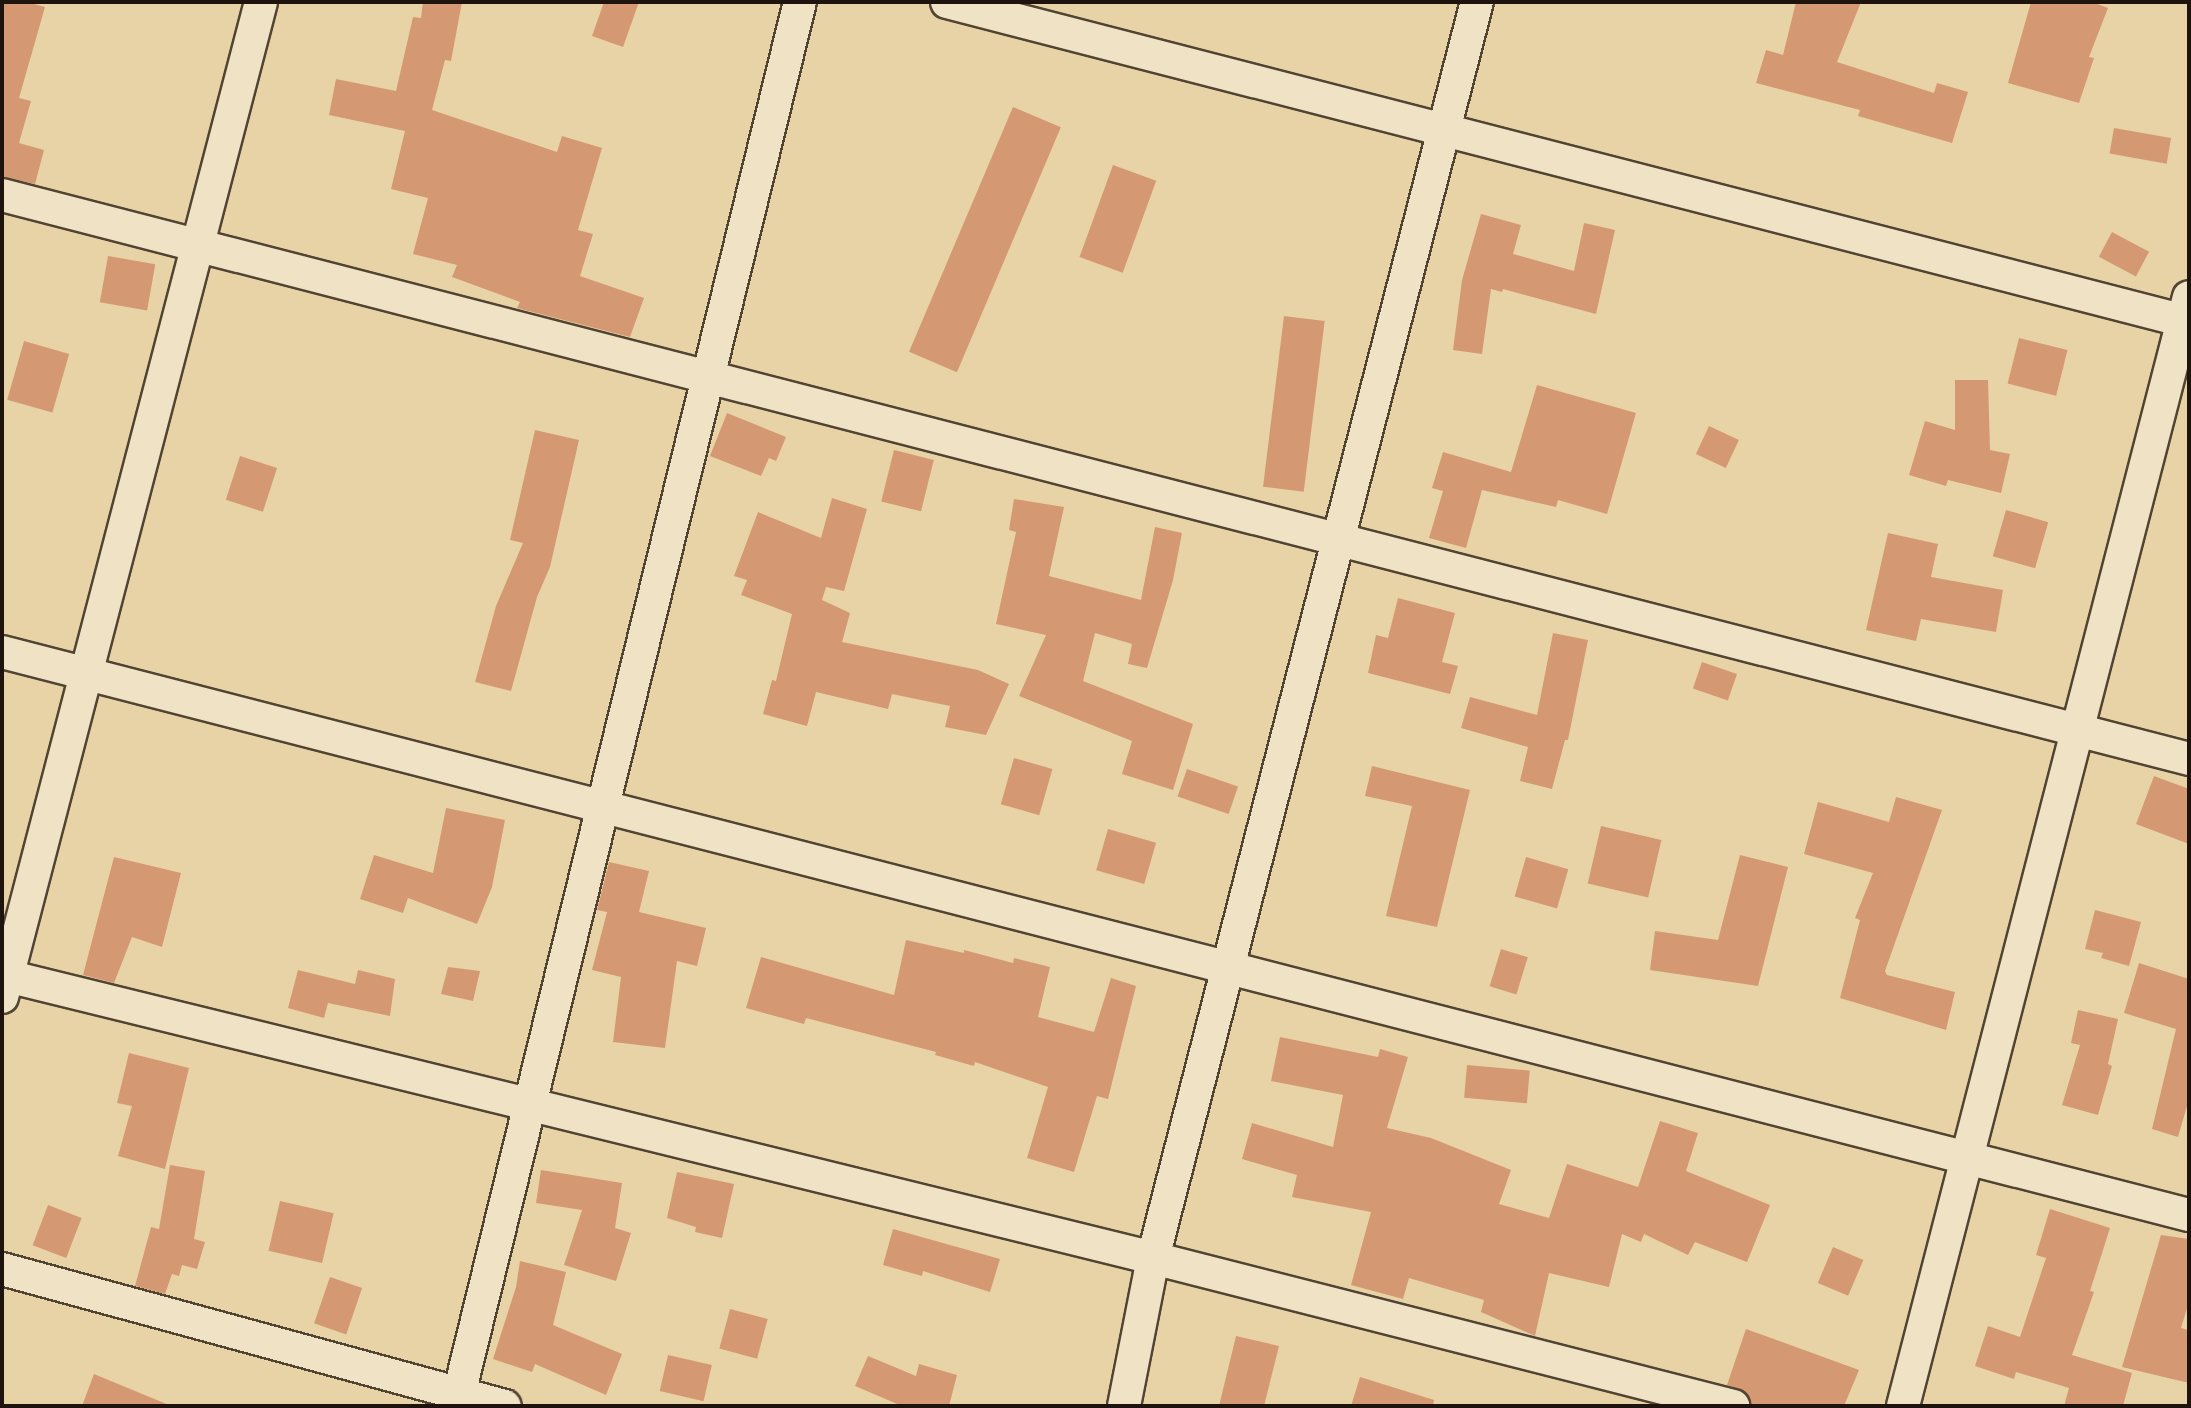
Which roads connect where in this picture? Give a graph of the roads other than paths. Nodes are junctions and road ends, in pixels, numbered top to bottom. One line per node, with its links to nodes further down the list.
1 (261, 2): 7 (street)
2 (800, 2): 9 (street)
3 (947, 2): 5 (street)
4 (1477, 2): 5 (street)
5 (1444, 130): 8 (street); 10 (street)
6 (2, 195): 7 (street)
7 (197, 245): 9 (street); 12 (street)
8 (2187, 313): 13 (street)
9 (708, 377): 10 (street); 15 (street)
10 (1338, 540): 13 (street); 16 (street)
11 (2, 652): 12 (street)
12 (84, 673): 15 (street); 17 (street)
13 (2077, 730): 14 (street); 19 (street)
14 (2189, 759)
15 (603, 807): 16 (street); 18 (street)
16 (1228, 968): 19 (street); 21 (street)
17 (5, 986): 18 (street)
18 (530, 1105): 21 (street); 23 (street)
19 (1967, 1158): 20 (street); 27 (street)
20 (2189, 1215)
21 (1153, 1258): 25 (street); 26 (street)
22 (2, 1269): 23 (street)
23 (459, 1394): 24 (street)
24 (505, 1406)
25 (1124, 1406)
26 (1733, 1406)
27 (1903, 1406)

